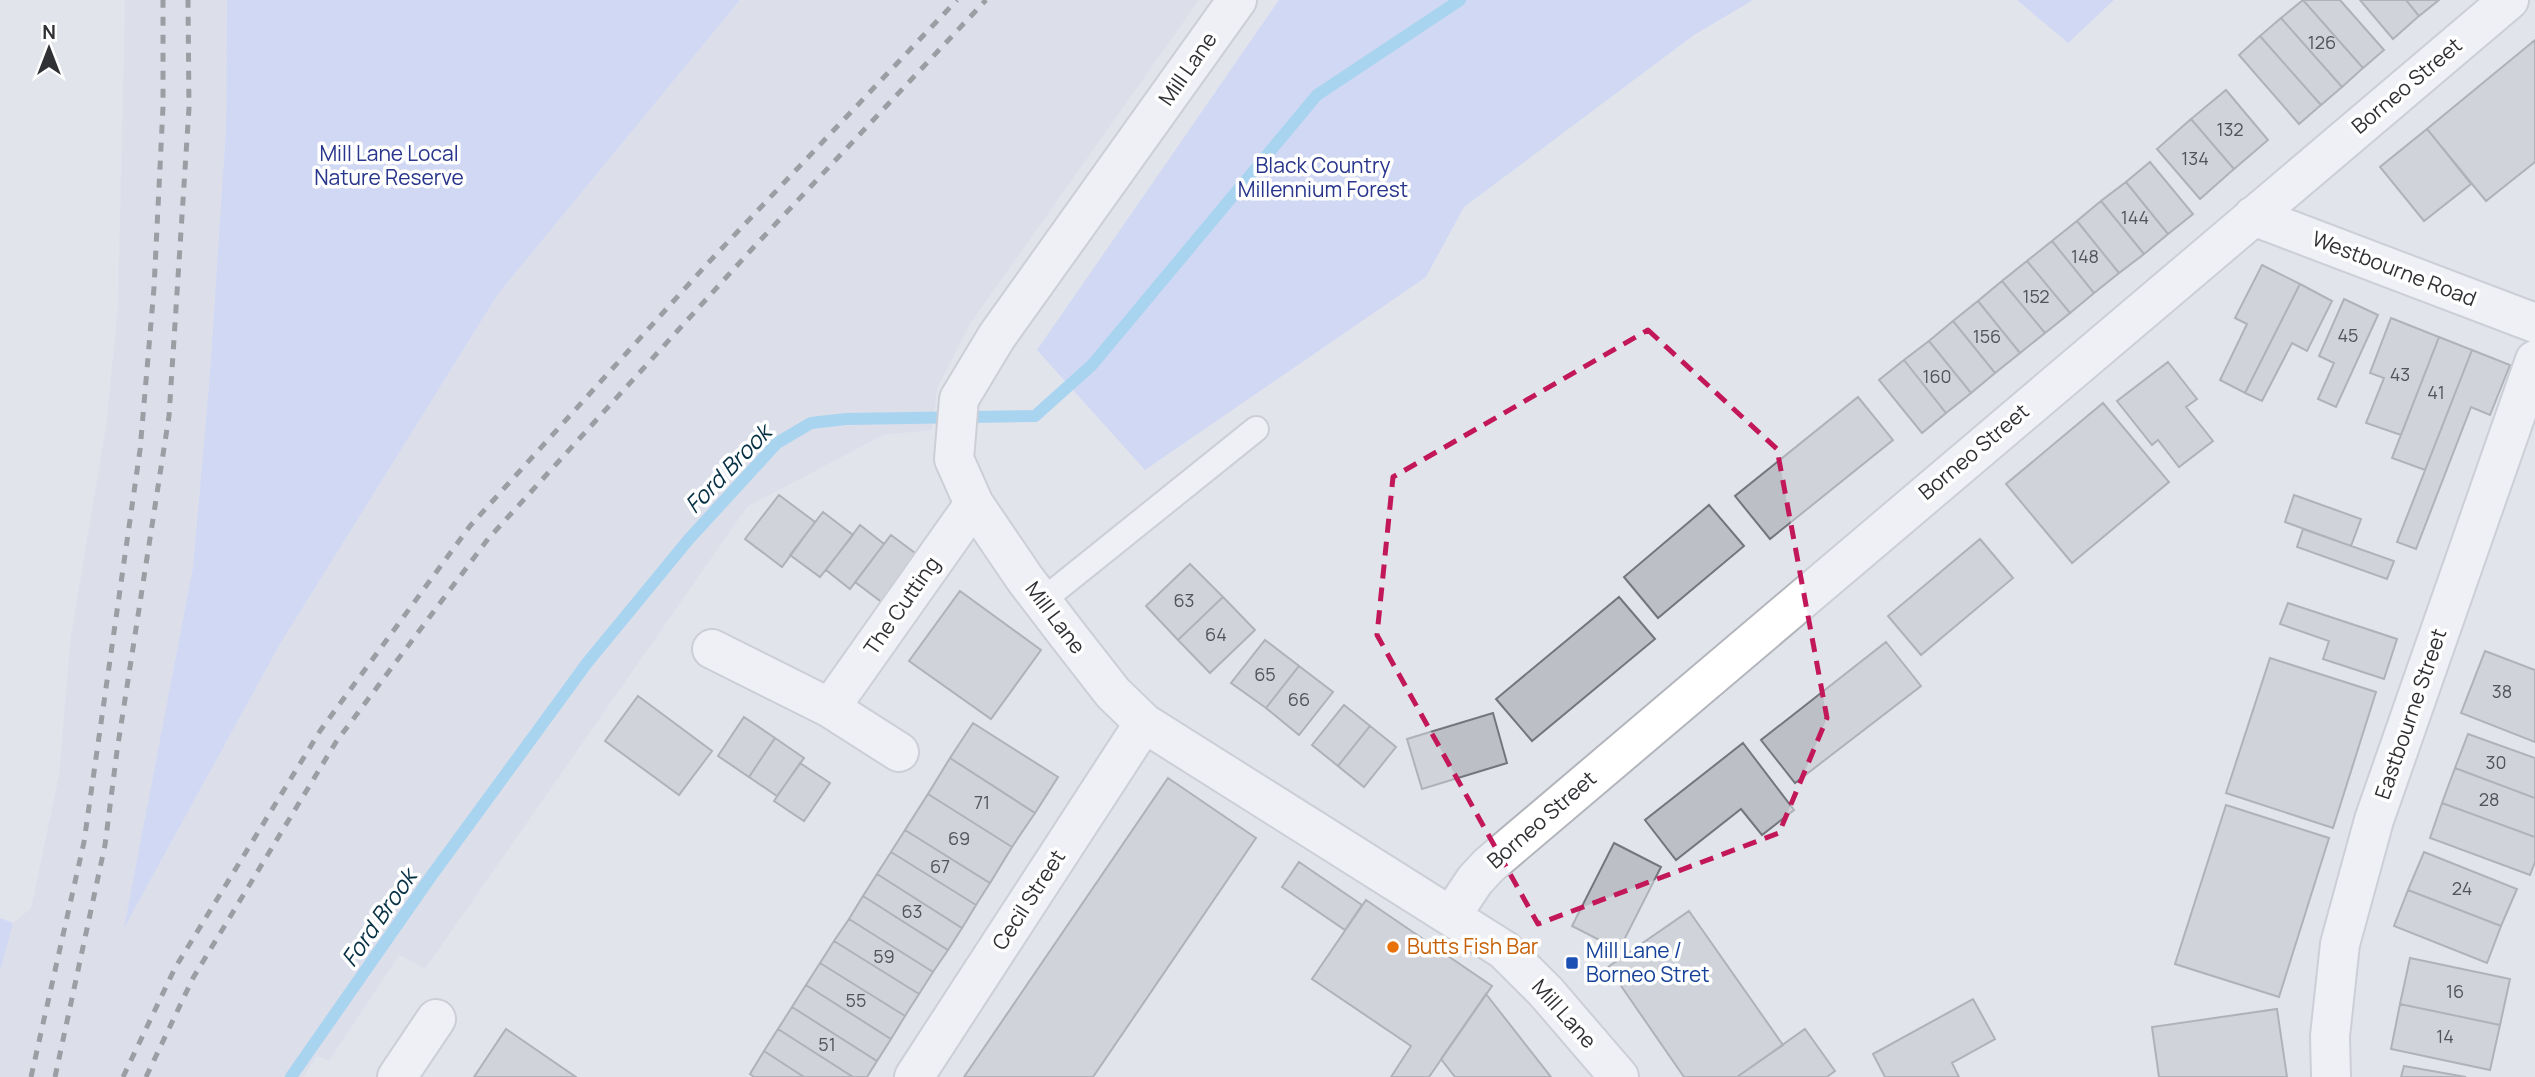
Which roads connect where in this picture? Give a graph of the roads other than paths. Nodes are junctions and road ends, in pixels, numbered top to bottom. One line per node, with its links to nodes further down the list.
1 (1237, 0): 7 (street, Mill Lane)
2 (2509, 0): 3 (street, Borneo Street)
3 (2253, 216): 4 (street, Westbourne Road); 13 (street, Borneo Street)
4 (2535, 323)
5 (2535, 360): 18 (street, Eastbourne Street)
6 (1256, 429): 8 (lane)
7 (974, 504): 8 (street, Mill Lane); 10 (street, The Cutting)
8 (1042, 601): 11 (street, Mill Lane)
9 (712, 649): 10 (street)
10 (830, 708): 12 (street)
11 (1144, 723): 13 (street, Mill Lane); 16 (street, Cecil Street)
12 (899, 752)
13 (1451, 916): 17 (street, Mill Lane)
14 (436, 1019): 15 (street)
15 (397, 1077)
16 (914, 1077)
17 (1619, 1077)
18 (2331, 1077)

